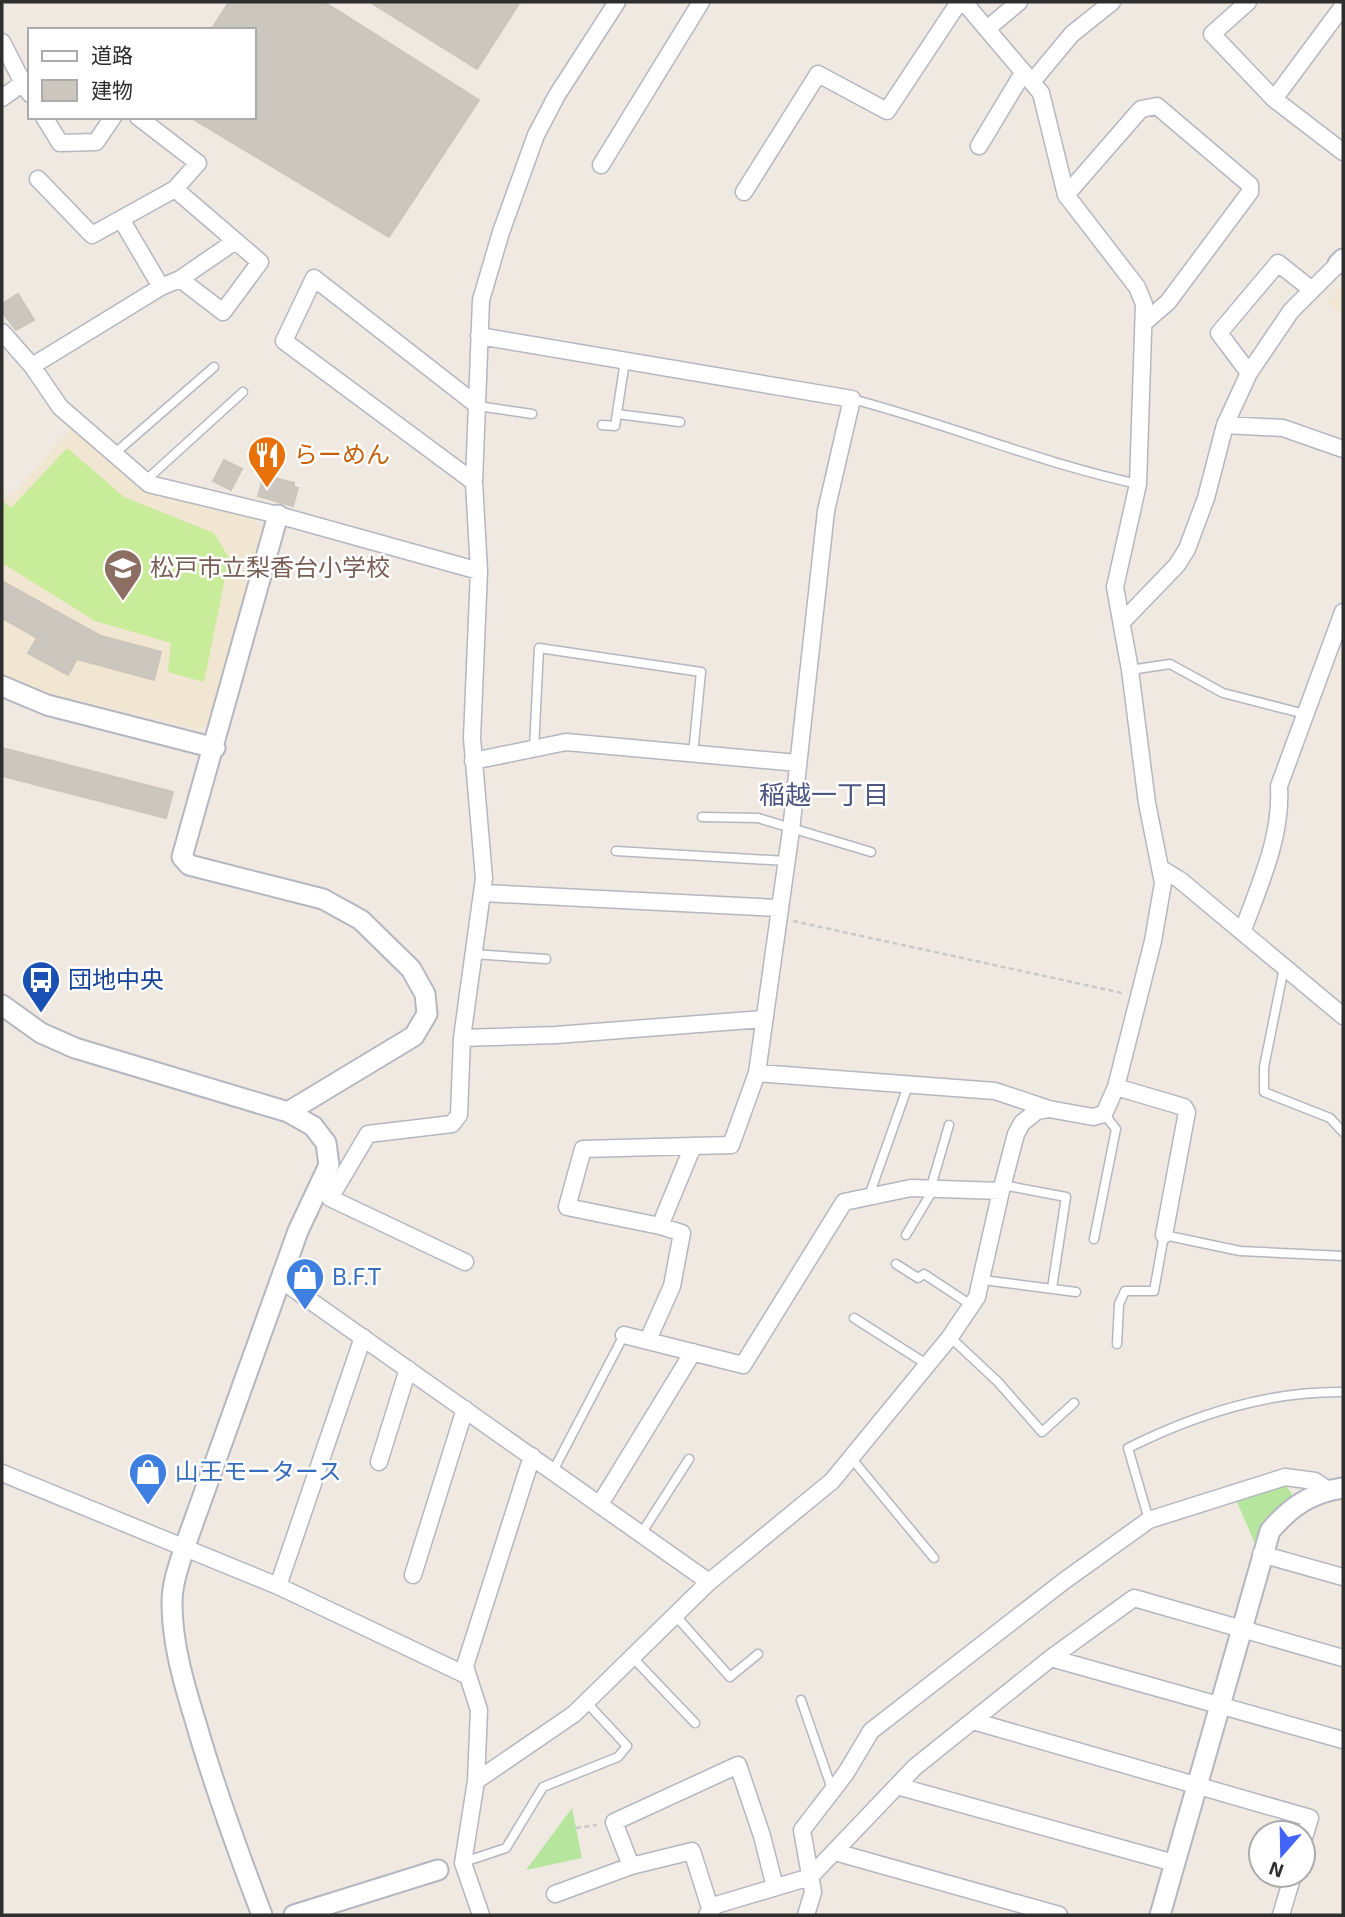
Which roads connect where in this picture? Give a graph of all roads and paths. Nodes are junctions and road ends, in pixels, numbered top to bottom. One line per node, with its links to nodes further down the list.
1 (617, 2): 32 (street)
2 (701, 2): 19 (street)
3 (962, 2): 8 (street); 22 (street)
4 (1019, 2): 8 (street)
5 (1112, 2): 10 (street)
6 (1248, 2): 13 (street)
7 (1343, 6): 13 (street)
8 (987, 29): 10 (street)
9 (2, 42): 11 (street)
10 (1027, 77): 17 (street); 23 (street)
11 (26, 89): 12 (street)
12 (2, 98)
13 (1274, 99): 18 (street)
14 (45, 119): 15 (street)
15 (112, 119)
16 (141, 119): 21 (street)
17 (979, 146)
18 (1343, 152)
19 (601, 165)
20 (38, 179): 24 (street)
21 (175, 189): 24 (street); 25 (street)
22 (744, 192)
23 (1066, 195): 30 (street); 30 (street)
24 (121, 219): 28 (street)
25 (234, 242): 27 (street); 27 (street)
26 (1341, 262): 29 (street)
27 (180, 279): 28 (street)
28 (161, 287): 34 (street)
29 (1312, 290): 36 (street); 36 (street)
30 (1145, 322): 49 (street)
31 (2, 332): 34 (street)
32 (479, 336): 33 (street); 39 (street)
33 (625, 361): 38 (street); 41 (lane)
34 (32, 366): 46 (street)
35 (214, 367): 46 (lane)
36 (1249, 373): 44 (street)
37 (243, 392): 47 (lane)
38 (852, 399): 49 (lane); 61 (street)
39 (478, 406): 40 (lane); 48 (street); 48 (street)
40 (533, 414)
41 (617, 414): 42 (lane); 43 (lane)
42 (680, 422)
43 (602, 425)
44 (1225, 425): 45 (street); 53 (street)
45 (1343, 449)
46 (114, 454): 47 (street)
47 (145, 481): 50 (street)
48 (474, 482): 51 (street)
49 (1138, 485): 53 (street)
50 (278, 515): 51 (street); 57 (street)
51 (479, 571): 60 (street)
52 (1343, 612): 56 (street)
53 (1122, 622): 54 (street)
54 (1130, 670): 56 (lane); 67 (street)
55 (2, 686): 57 (street)
56 (1305, 714): 70 (street)
57 (215, 748): 83 (street)
58 (534, 748): 59 (street); 59 (lane); 60 (street)
59 (693, 754): 61 (street)
60 (473, 761): 68 (street)
61 (799, 764): 63 (street)
62 (702, 817): 63 (lane)
63 (791, 830): 65 (lane); 66 (street)
64 (616, 851): 66 (lane)
65 (871, 852)
66 (786, 860): 69 (street)
67 (1162, 869): 70 (street); 74 (street)
68 (483, 893): 69 (street); 71 (street)
69 (778, 913): 74 (path); 77 (street)
70 (1242, 930): 73 (street)
71 (473, 954): 72 (lane); 78 (street)
72 (546, 959)
73 (1284, 965): 76 (street); 86 (lane)
74 (1139, 997): 81 (street)
75 (2, 1005): 83 (street)
76 (1343, 1016)
77 (763, 1019): 78 (street); 79 (street)
78 (462, 1038): 90 (street)
79 (757, 1073): 80 (street); 87 (street)
80 (909, 1083): 82 (street); 91 (lane)
81 (1116, 1087): 84 (street); 94 (street)
82 (1049, 1109): 84 (street); 89 (street)
83 (288, 1112): 90 (street)
84 (1104, 1114): 95 (lane)
85 (949, 1125): 88 (lane)
86 (1343, 1132)
87 (693, 1146): 92 (street); 92 (street)
88 (933, 1187): 89 (street); 91 (street); 93 (lane)
89 (1002, 1188): 100 (street); 101 (lane)
90 (324, 1195): 97 (street); 99 (street)
91 (869, 1196): 110 (street)
92 (660, 1226): 108 (street)
93 (906, 1235)
94 (1164, 1235): 96 (lane); 109 (lane)
95 (1094, 1238)
96 (1343, 1256)
97 (465, 1262)
98 (896, 1264): 103 (lane)
99 (281, 1280): 106 (street); 126 (street)
100 (983, 1280): 101 (lane); 103 (street)
101 (1052, 1288): 102 (lane)
102 (1076, 1292)
103 (971, 1305): 107 (street)
104 (854, 1318): 111 (lane)
105 (624, 1335): 108 (street); 120 (lane)
106 (363, 1337): 112 (street); 132 (street)
107 (950, 1337): 111 (street); 114 (lane)
108 (648, 1340): 110 (street)
109 (1118, 1344)
110 (693, 1352): 123 (street)
111 (928, 1365): 118 (street)
112 (408, 1369): 115 (street); 119 (street)
113 (1343, 1392): 124 (lane)
114 (1074, 1403)
115 (465, 1409): 116 (street); 129 (street)
116 (532, 1456): 120 (street); 139 (street)
117 (689, 1459): 125 (lane)
118 (852, 1459): 128 (lane); 131 (street)
119 (379, 1462)
120 (553, 1471): 123 (street)
121 (2, 1473): 126 (street)
122 (1336, 1489): 124 (street); 127 (street)
123 (600, 1504): 125 (street)
124 (1149, 1520): 149 (street)
125 (641, 1534): 131 (street)
126 (185, 1546): 132 (street); 163 (street)
127 (1261, 1554): 130 (street); 134 (street)
128 (934, 1558)
129 (413, 1575)
130 (1343, 1577)
131 (709, 1582): 133 (street)
132 (278, 1586): 139 (street)
133 (675, 1615): 135 (lane); 136 (street)
134 (1240, 1628): 137 (street); 138 (street); 142 (street)
135 (758, 1654)
136 (633, 1658): 141 (street); 144 (lane)
137 (1051, 1658): 142 (street); 143 (street)
138 (1343, 1658)
139 (468, 1676): 146 (street)
140 (801, 1700): 149 (lane)
141 (587, 1703): 146 (street); 154 (lane)
142 (1218, 1705): 145 (street); 147 (street)
143 (973, 1721): 147 (street); 148 (street)
144 (695, 1723)
145 (1343, 1740)
146 (476, 1781): 154 (street)
147 (1197, 1784): 150 (street); 155 (street)
148 (897, 1786): 153 (street); 155 (street)
149 (832, 1789): 158 (street)
150 (1310, 1819)
151 (614, 1822): 152 (path); 156 (street); 159 (street)
152 (576, 1828)
153 (835, 1852): 158 (street); 167 (street)
154 (463, 1858): 157 (street); 165 (street)
155 (1174, 1863): 168 (street)
156 (631, 1866): 161 (street); 162 (street)
157 (438, 1870): 164 (street)
158 (810, 1877): 159 (street); 166 (street)
159 (775, 1888): 162 (street)
160 (1289, 1889): 169 (street)
161 (555, 1894)
162 (709, 1913)
163 (262, 1915)
164 (294, 1915)
165 (481, 1915)
166 (806, 1915)
167 (1059, 1915)
168 (1160, 1915)
169 (1281, 1915)

